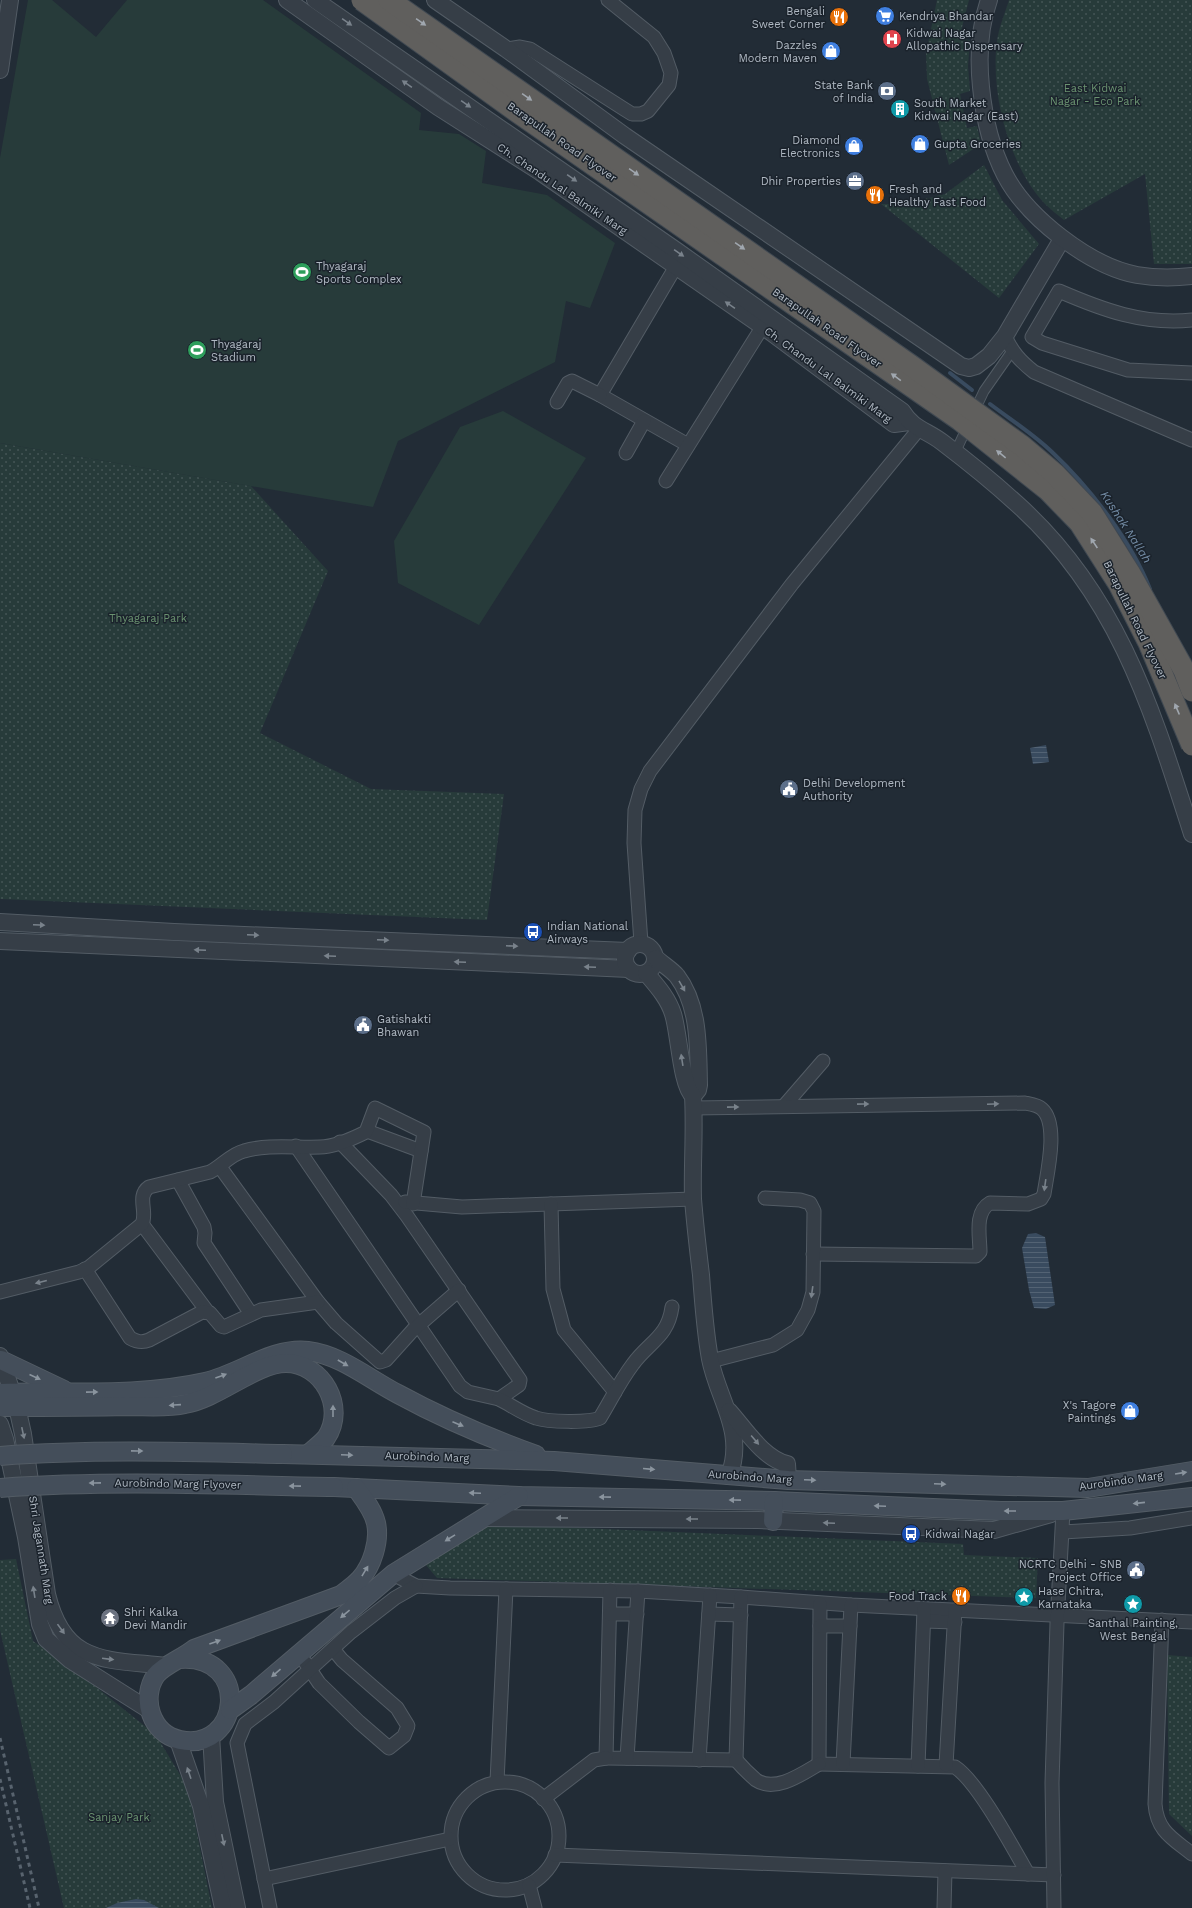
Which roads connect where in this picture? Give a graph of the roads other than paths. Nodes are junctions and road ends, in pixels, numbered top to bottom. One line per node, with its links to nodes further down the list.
1 (10, 0): 10 (street)
2 (287, 0): 12 (street, Ch. Chandu Lal Balmiki Marg, one-way to 2)
3 (315, 0): 11 (street, Ch. Chandu Lal Balmiki Marg, one-way to 11)
4 (362, 0): 31 (highway, Barapullah Road Flyover, one-way to 4, bridge)
5 (389, 0): 30 (highway, Barapullah Road Flyover, one-way to 30, bridge)
6 (435, 0): 9 (street)
7 (608, 0): 9 (street)
8 (989, 0): 13 (street)
9 (506, 49): 18 (street)
10 (0, 70)
11 (448, 92): 12 (street); 17 (street, Ch. Chandu Lal Balmiki Marg, one-way to 17)
12 (438, 107): 14 (street, Ch. Chandu Lal Balmiki Marg)
13 (1062, 239): 15 (street); 18 (street)
14 (675, 268): 17 (street, Ch. Chandu Lal Balmiki Marg, one-way to 14); 21 (street)
15 (1192, 276)
16 (1192, 320): 20 (street)
17 (765, 322): 24 (street, Ch. Chandu Lal Balmiki Marg); 26 (street)
18 (1005, 336): 19 (street)
19 (1012, 351): 25 (street); 28 (street)
20 (1192, 373)
21 (600, 395): 22 (street); 23 (street)
22 (557, 402)
23 (644, 421): 26 (street); 27 (street)
24 (914, 426): 28 (street); 36 (street)
25 (1192, 440)
26 (688, 445): 29 (street)
27 (626, 453)
28 (956, 453): 32 (street)
29 (666, 481)
30 (1192, 690)
31 (1192, 745)
32 (1192, 834)
33 (0, 922): 34 (street, one-way to 34)
34 (224, 934): 36 (street, one-way to 36); 37 (street)
35 (0, 941): 37 (street, one-way to 35)
36 (634, 947): 38 (street); 39 (street)
37 (222, 951): 39 (street, one-way to 37)
38 (656, 958): 40 (street); 42 (street, one-way to 42)
39 (629, 969): 40 (street)
40 (646, 973): 42 (street, one-way to 40)
41 (823, 1061): 43 (street)
42 (693, 1102): 43 (street, one-way to 43); 52 (street)
43 (784, 1106): 56 (street, one-way to 56)
44 (366, 1132): 45 (street); 47 (street); 47 (street)
45 (340, 1142): 46 (street); 50 (street)
46 (296, 1146): 48 (street); 64 (street)
47 (421, 1151): 53 (street)
48 (220, 1167): 49 (street); 60 (street)
49 (178, 1180): 55 (street); 63 (street)
50 (391, 1195): 53 (street); 58 (street)
51 (765, 1198): 56 (street)
52 (693, 1199): 54 (street); 66 (street)
53 (413, 1204): 54 (street)
54 (551, 1204): 68 (street)
55 (142, 1224): 57 (street); 62 (street)
56 (813, 1254): 66 (street, one-way to 66)
57 (82, 1271): 59 (street, one-way to 59); 62 (street)
58 (459, 1290): 64 (street); 69 (street)
59 (0, 1292)
60 (318, 1302): 63 (street); 64 (street)
61 (672, 1307): 68 (street)
62 (206, 1311): 63 (street)
63 (251, 1314)
64 (418, 1326): 69 (street)
65 (1, 1358): 67 (main road, one-way to 67); 70 (street, Shri Jagannath Marg)
66 (710, 1361): 71 (street)
67 (69, 1392): 70 (main road); 75 (main road, one-way to 75)
68 (615, 1392): 69 (street)
69 (500, 1399)
70 (7, 1400): 73 (main road, one-way to 70); 113 (street, Shri Jagannath Marg, one-way to 113)
71 (729, 1411): 77 (street, one-way to 77); 78 (street)
72 (0, 1424): 115 (street, Shri Jagannath Marg, one-way to 72)
73 (308, 1454): 74 (main road, one-way to 73, bridge); 75 (main road, Aurobindo Marg, one-way to 75)
74 (0, 1456)
75 (554, 1461): 78 (main road, Aurobindo Marg, one-way to 78)
76 (1192, 1471): 77 (main road, Aurobindo Marg, one-way to 76)
77 (788, 1472): 78 (main road, Aurobindo Marg)
78 (729, 1476)
79 (0, 1488): 80 (main road, Aurobindo Marg Flyover, one-way to 79, bridge)
80 (356, 1488): 81 (main road, Aurobindo Marg, one-way to 80); 98 (main road, one-way to 80)
81 (519, 1496): 83 (main road, Aurobindo Marg, one-way to 81); 85 (main road)
82 (1192, 1497): 84 (main road, Aurobindo Marg, one-way to 84)
83 (774, 1501): 84 (main road, Aurobindo Marg, one-way to 83); 87 (main road)
84 (1063, 1511): 87 (street, one-way to 87); 88 (street)
85 (483, 1518): 87 (street, one-way to 85); 89 (main road, one-way to 89)
86 (1192, 1518): 88 (street)
87 (773, 1521)
88 (1063, 1532): 105 (street)
89 (394, 1574): 90 (street); 110 (main road, one-way to 110)
90 (416, 1586): 91 (street); 111 (street)
91 (506, 1589): 92 (street); 127 (street)
92 (610, 1590): 93 (street); 99 (street)
93 (638, 1592): 94 (street); 100 (street)
94 (710, 1595): 95 (street); 101 (street)
95 (741, 1597): 96 (street); 102 (street)
96 (820, 1604): 97 (street); 108 (street)
97 (851, 1605): 103 (street); 109 (street)
98 (310, 1607): 110 (main road); 113 (main road, one-way to 98)
99 (610, 1614): 100 (street); 119 (street)
100 (637, 1614): 120 (street)
101 (709, 1614): 102 (street); 121 (street)
102 (741, 1615): 122 (street)
103 (924, 1615): 104 (street); 126 (street)
104 (955, 1616): 105 (street); 125 (street)
105 (1057, 1616): 106 (street); 134 (street)
106 (1162, 1620): 107 (street); 130 (street)
107 (1192, 1622)
108 (820, 1626): 109 (street); 123 (street)
109 (850, 1626): 124 (street)
110 (327, 1629): 112 (main road)
111 (333, 1649): 114 (street); 114 (street)
112 (302, 1651): 114 (street); 116 (main road, one-way to 116)
113 (173, 1662): 115 (main road); 116 (main road)
114 (310, 1669): 135 (street)
115 (149, 1710): 118 (main road)
116 (230, 1710): 117 (main road)
117 (212, 1736): 118 (main road); 138 (street, one-way to 138)
118 (178, 1740): 137 (street, one-way to 118)
119 (606, 1758): 120 (street); 128 (street)
120 (628, 1758): 121 (street)
121 (699, 1760): 122 (street)
122 (736, 1760): 123 (street)
123 (819, 1764): 124 (street)
124 (843, 1764): 126 (street)
125 (946, 1765): 126 (street); 133 (street)
126 (918, 1766)
127 (497, 1782): 128 (street); 129 (street)
128 (543, 1799): 131 (street)
129 (450, 1839): 135 (street); 136 (street)
130 (1192, 1854)
131 (555, 1855): 132 (street); 136 (street)
132 (945, 1871): 133 (street); 141 (street)
133 (1028, 1874): 134 (street)
134 (1054, 1875): 142 (street)
135 (264, 1879): 139 (street)
136 (529, 1884): 140 (street)
137 (223, 1908)
138 (237, 1908)
139 (270, 1908)
140 (535, 1908)
141 (944, 1908)
142 (1054, 1908)

